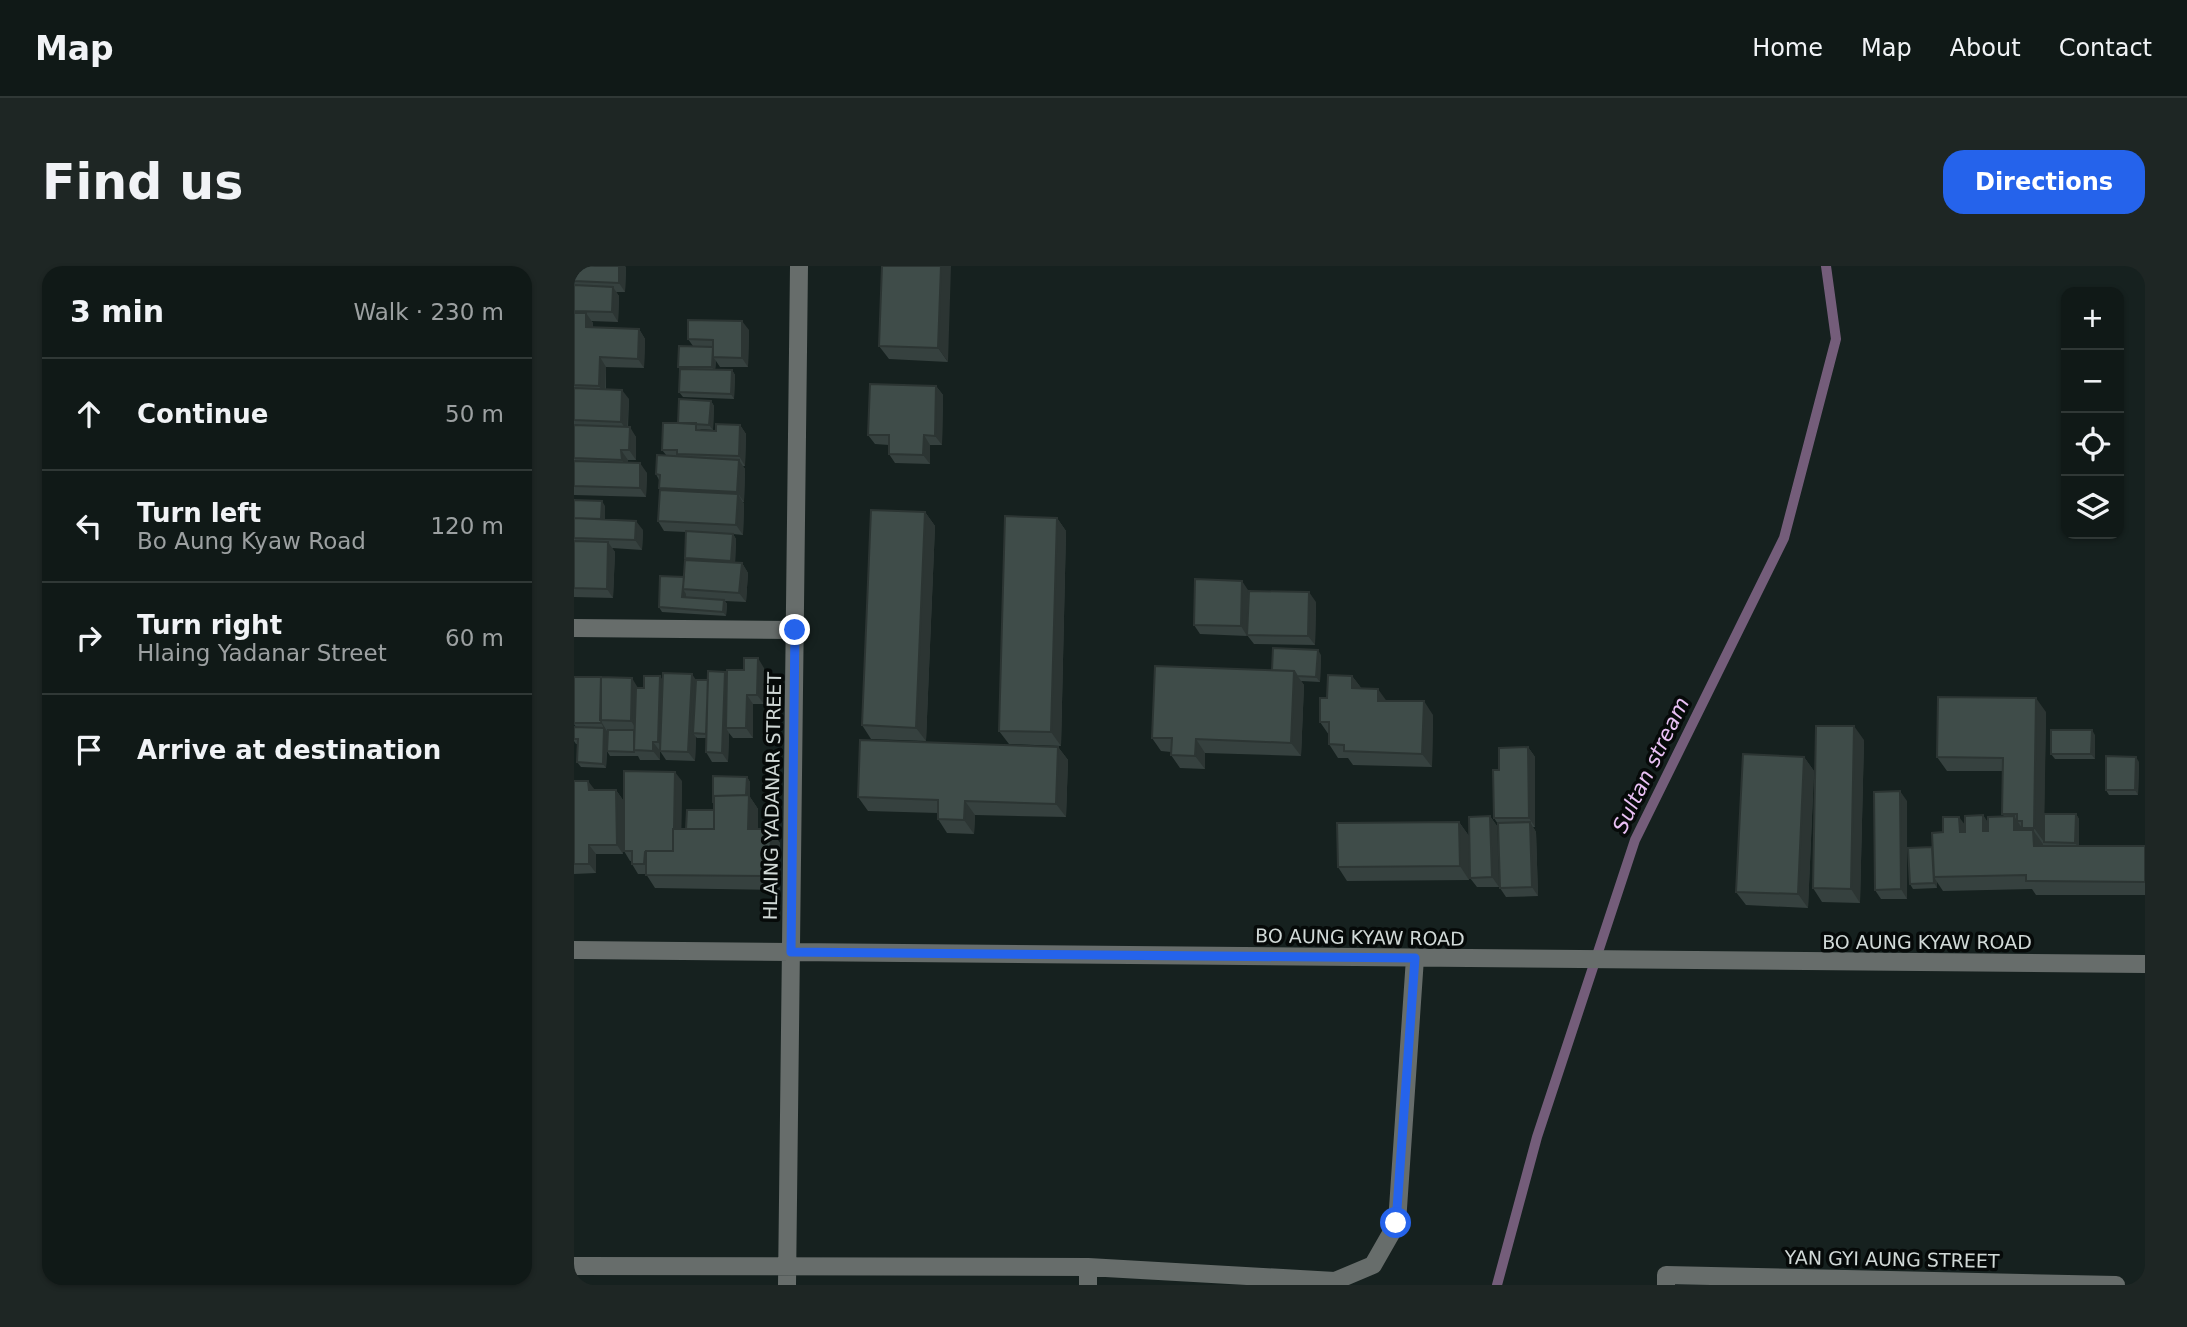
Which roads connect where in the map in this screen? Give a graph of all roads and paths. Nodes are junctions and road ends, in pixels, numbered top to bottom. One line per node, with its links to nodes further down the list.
1 (799, 266): 3 (street, HLAING YADANAR STREET)
2 (574, 628): 3 (street)
3 (795, 630): 5 (street, HLAING YADANAR STREET)
4 (574, 950): 5 (street, BO AUNG KYAW ROAD)
5 (791, 952): 6 (street, BO AUNG KYAW ROAD); 9 (street, HLAING YADANAR STREET)
6 (1415, 958): 7 (street, BO AUNG KYAW ROAD); 10 (street)
7 (2145, 964)
8 (574, 1266): 9 (street)
9 (788, 1266): 10 (street); 13 (street, HLAING YADANAR STREET)
10 (1088, 1276)
11 (1666, 1280): 12 (street, YAN GYI AUNG STREET)
12 (1938, 1283): 14 (street, YAN GYI AUNG STREET)
13 (787, 1285)
14 (2116, 1285)

